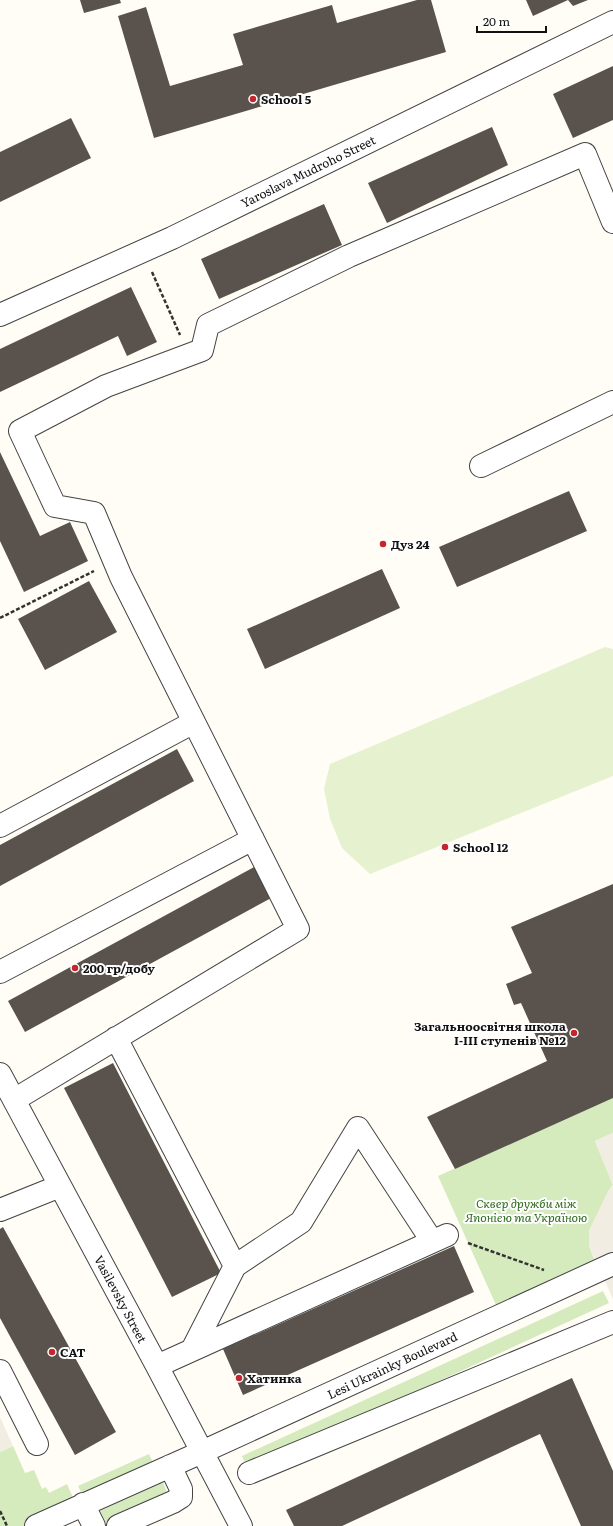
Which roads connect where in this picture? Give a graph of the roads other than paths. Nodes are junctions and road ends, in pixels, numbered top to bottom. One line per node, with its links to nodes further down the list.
1 (613, 22): 3 (street, Yaroslava Mudroho Street)
2 (613, 222): 6 (street)
3 (0, 315)
4 (613, 402): 5 (street)
5 (481, 466)
6 (194, 722): 7 (street); 8 (street)
7 (0, 826)
8 (253, 839): 9 (street); 10 (street)
9 (0, 972)
10 (116, 1038): 12 (street); 16 (street)
11 (0, 1074): 12 (street, Vasilevsky Street)
12 (14, 1100): 13 (street, Vasilevsky Street)
13 (60, 1186): 14 (street); 19 (street, Vasilevsky Street)
14 (0, 1210)
15 (613, 1264): 22 (street, Lesi Ukrainky Boulevard)
16 (235, 1266): 18 (street); 18 (street)
17 (613, 1322): 24 (street)
18 (192, 1350): 19 (street)
19 (157, 1366): 22 (street, Vasilevsky Street)
20 (0, 1371): 21 (street)
21 (37, 1444)
22 (202, 1452): 23 (street, Lesi Ukrainky Boulevard); 29 (street, Vasilevsky Street)
23 (170, 1466): 25 (street, Lesi Ukrainky Boulevard); 28 (street)
24 (248, 1473)
25 (83, 1504): 26 (street, Lesi Ukrainky Boulevard); 27 (street)
26 (36, 1526)
27 (94, 1526)
28 (118, 1526)
29 (241, 1526)

